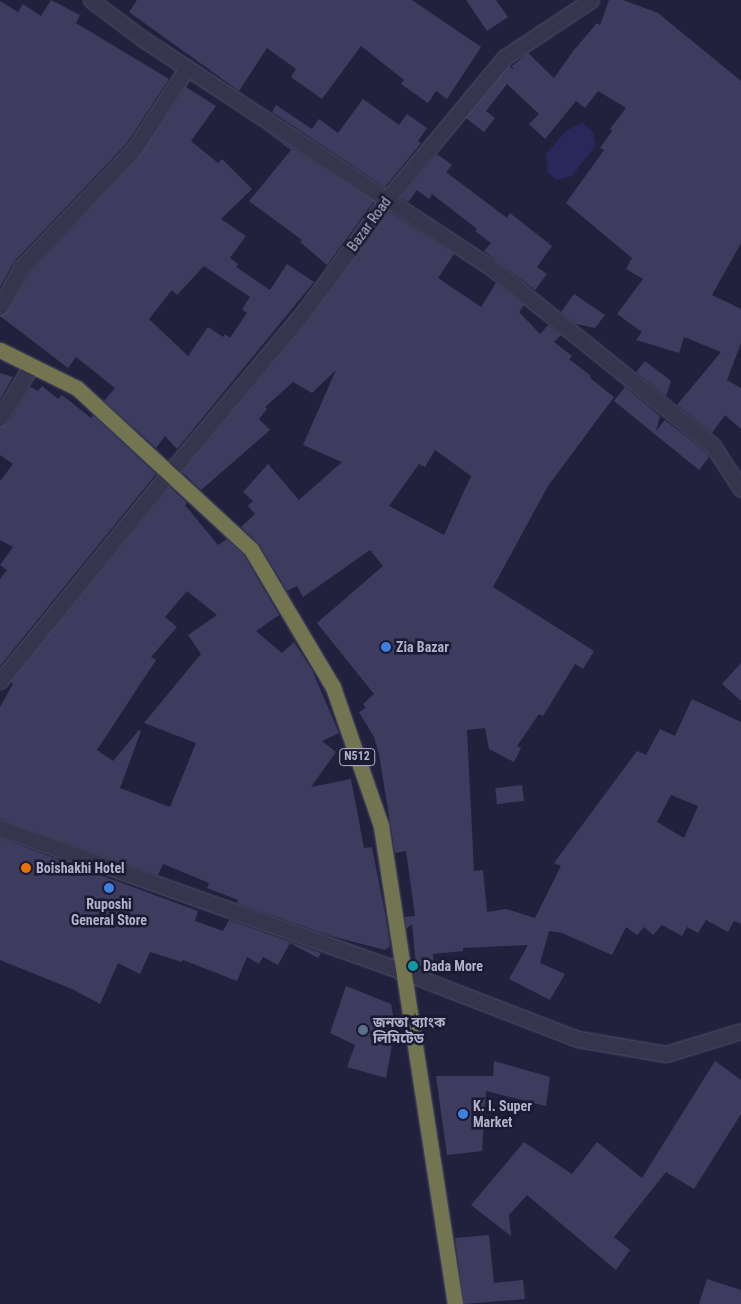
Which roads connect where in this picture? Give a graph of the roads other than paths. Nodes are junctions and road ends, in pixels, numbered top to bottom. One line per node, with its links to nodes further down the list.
1 (91, 0): 3 (street)
2 (591, 0): 4 (street, Bazar Road)
3 (187, 68): 4 (street); 5 (street)
4 (387, 199): 9 (street, Bazar Road); 10 (street)
5 (0, 307)
6 (0, 350): 7 (highway, N512)
7 (31, 366): 8 (street); 9 (highway, N512)
8 (0, 418)
9 (168, 473): 11 (street, Bazar Road); 13 (highway, N512)
10 (741, 490)
11 (0, 682)
12 (0, 828): 13 (street)
13 (404, 972): 14 (street); 15 (highway, N512)
14 (741, 1031)
15 (455, 1304)

